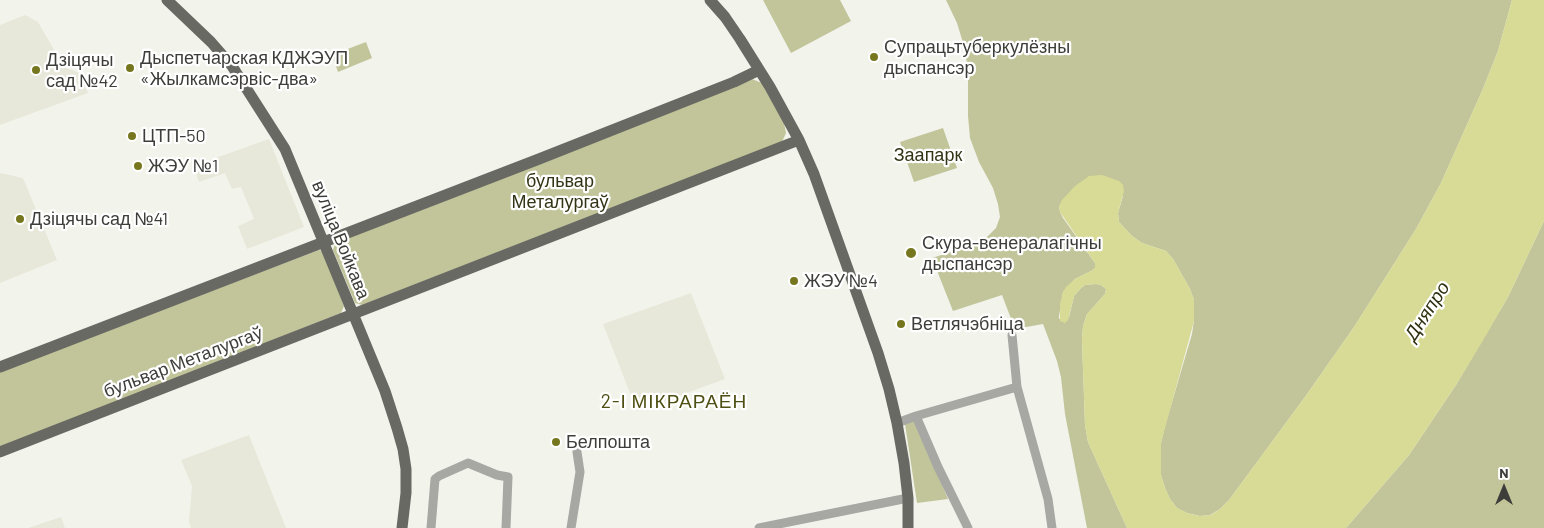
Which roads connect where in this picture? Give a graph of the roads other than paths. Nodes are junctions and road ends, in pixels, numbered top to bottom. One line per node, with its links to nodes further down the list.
1 (167, 0): 5 (main road, вуліца Войкава)
2 (710, 0): 3 (main road)
3 (760, 70): 4 (main road); 5 (main road)
4 (799, 140): 6 (main road, бульвар Металургаў); 11 (main road)
5 (323, 242): 6 (main road, вуліца Войкава); 8 (main road)
6 (353, 314): 12 (main road, бульвар Металургаў); 16 (main road, вуліца Войкава)
7 (1012, 334): 9 (street)
8 (0, 367)
9 (1017, 387): 10 (street); 23 (street)
10 (916, 416): 11 (street); 22 (street)
11 (897, 423): 14 (main road)
12 (0, 452)
13 (577, 452): 19 (street)
14 (908, 498): 15 (street); 21 (main road)
15 (779, 526): 20 (street)
16 (402, 528)
17 (431, 528): 18 (street)
18 (506, 528)
19 (571, 528)
20 (759, 528)
21 (908, 528)
22 (968, 528)
23 (1052, 528)

